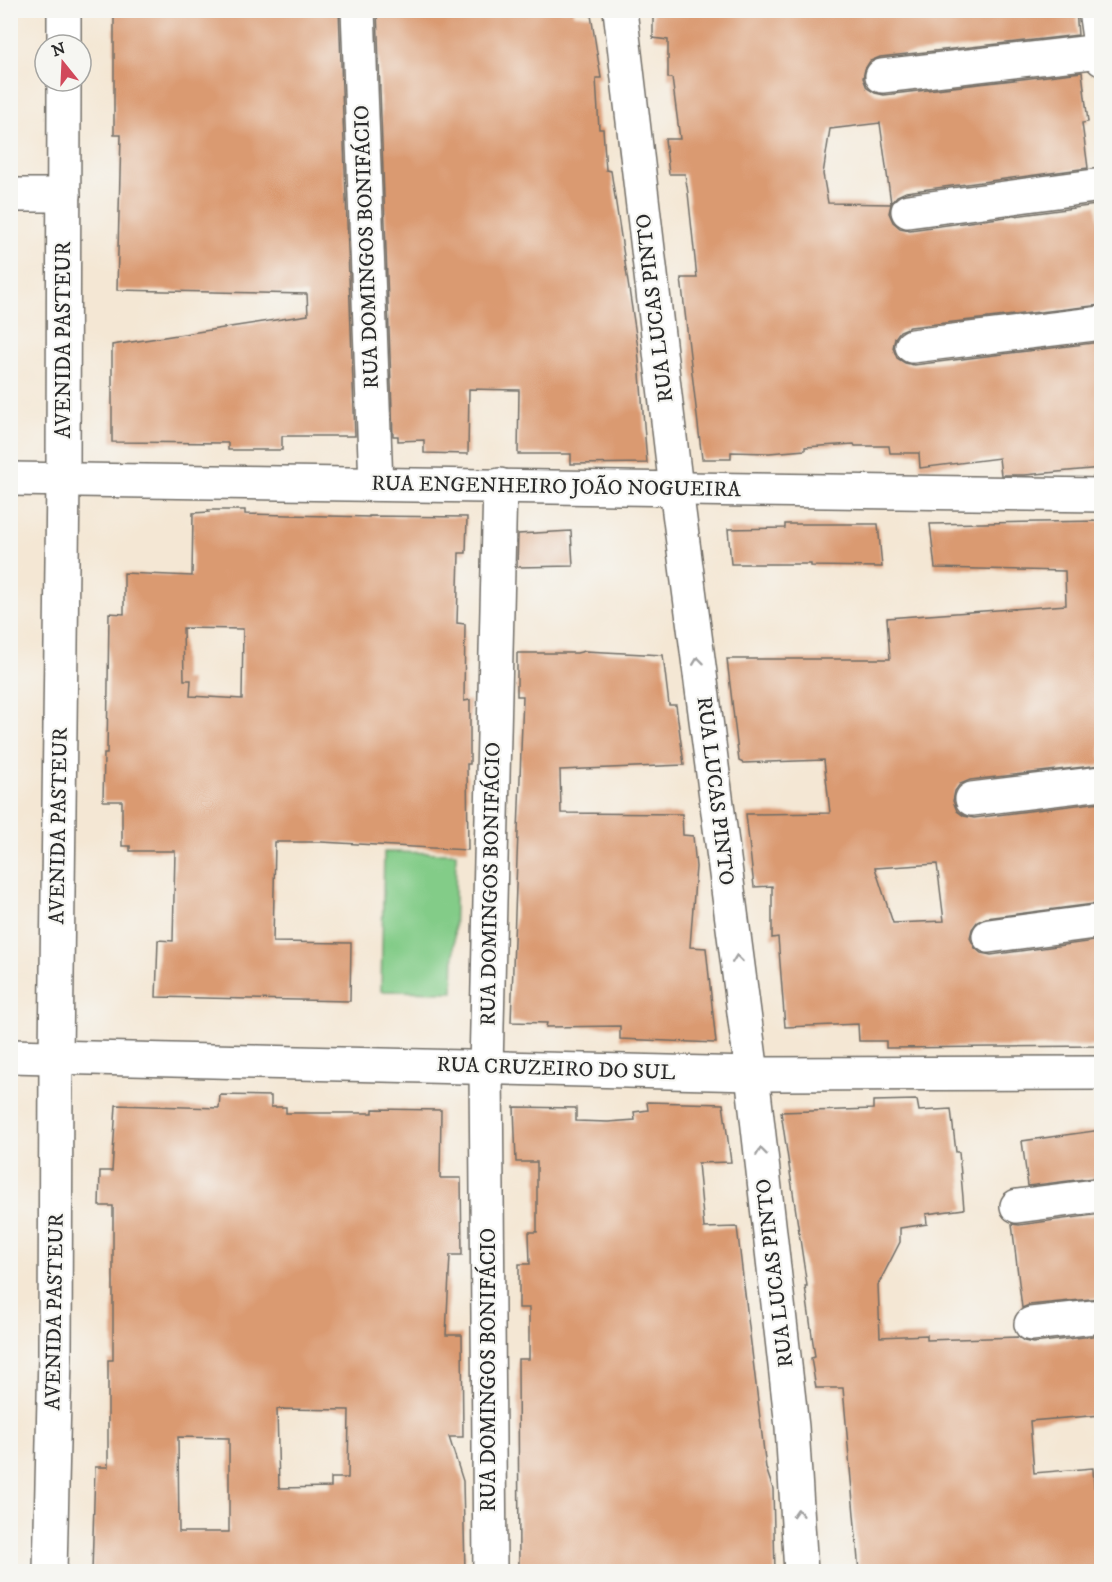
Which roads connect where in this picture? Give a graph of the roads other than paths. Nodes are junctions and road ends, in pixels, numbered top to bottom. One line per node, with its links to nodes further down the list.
1 (64, 10): 5 (street)
2 (358, 10): 17 (street, RUA DOMINGOS BONIFÁCIO)
3 (620, 10): 19 (street, RUA LUCAS PINTO)
4 (1095, 10): 6 (street)
5 (64, 33)
6 (1101, 55): 7 (street)
7 (882, 76)
8 (64, 93): 11 (street, AVENIDA PASTEUR)
9 (1101, 185): 12 (street)
10 (10, 195): 11 (street)
11 (64, 195): 16 (street, AVENIDA PASTEUR)
12 (908, 211)
13 (1101, 323): 14 (street)
14 (912, 346)
15 (10, 479): 16 (street, RUA ENGENHEIRO JOÃO NOGUEIRA)
16 (63, 479): 17 (street, RUA ENGENHEIRO JOÃO NOGUEIRA); 26 (street, AVENIDA PASTEUR)
17 (376, 484): 18 (street, RUA ENGENHEIRO JOÃO NOGUEIRA)
18 (500, 485): 19 (street, RUA ENGENHEIRO JOÃO NOGUEIRA); 27 (street, RUA DOMINGOS BONIFÁCIO)
19 (676, 489): 20 (street, RUA ENGENHEIRO JOÃO NOGUEIRA); 29 (street, RUA LUCAS PINTO, one-way to 19)
20 (1101, 495)
21 (1101, 783): 22 (street)
22 (972, 799)
23 (1101, 921): 24 (street)
24 (989, 936)
25 (10, 1056): 26 (street, RUA CRUZEIRO DO SUL)
26 (56, 1056): 27 (street, RUA CRUZEIRO DO SUL); 34 (street, AVENIDA PASTEUR)
27 (486, 1067): 29 (street, RUA CRUZEIRO DO SUL); 35 (street, RUA DOMINGOS BONIFÁCIO)
28 (1101, 1073): 29 (street, RUA CRUZEIRO DO SUL)
29 (752, 1074): 36 (street, RUA LUCAS PINTO, one-way to 29)
30 (1101, 1195): 31 (street)
31 (1017, 1206)
32 (1101, 1316): 33 (street)
33 (1031, 1324)
34 (50, 1572)
35 (490, 1572)
36 (801, 1572)

